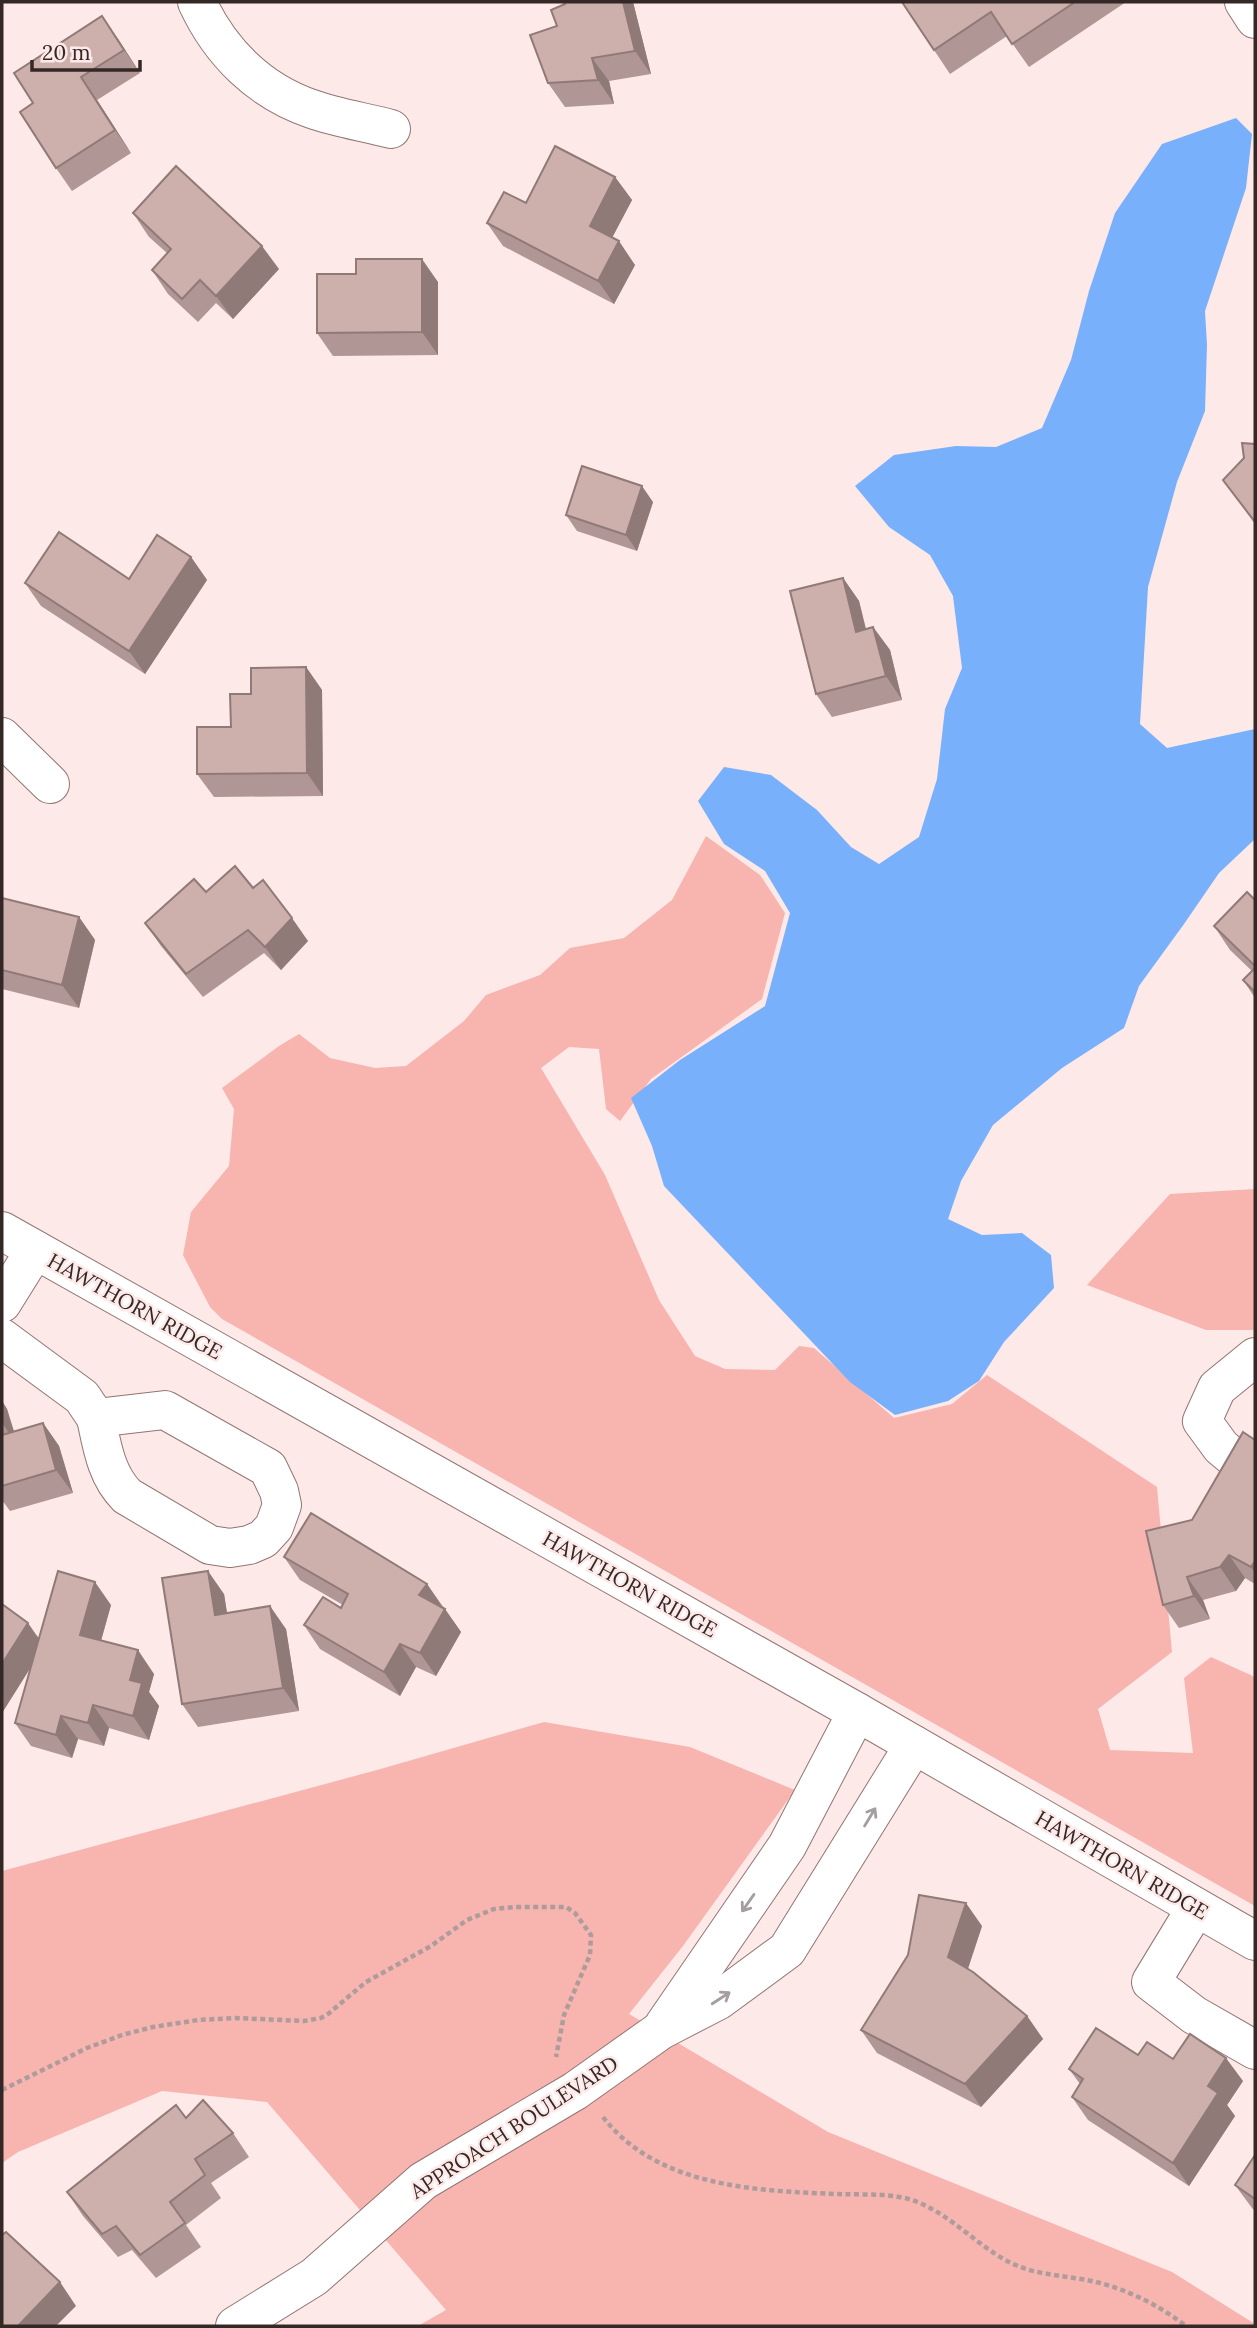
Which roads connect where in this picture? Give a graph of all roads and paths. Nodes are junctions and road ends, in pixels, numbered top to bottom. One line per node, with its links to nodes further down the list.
1 (197, 2): 4 (street)
2 (1244, 2): 3 (street)
3 (1255, 19)
4 (391, 129)
5 (2, 737): 6 (street)
6 (50, 784)
7 (2, 1231): 8 (street, HAWTHORN RIDGE)
8 (35, 1250): 9 (street); 14 (street, HAWTHORN RIDGE)
9 (2, 1303)
10 (2, 1338): 12 (street)
11 (1255, 1357): 13 (street)
12 (96, 1418): 12 (street)
13 (1240, 1463)
14 (857, 1712): 15 (street, HAWTHORN RIDGE); 18 (street, APPROACH BOULEVARD, one-way to 18)
15 (914, 1745): 16 (street, HAWTHORN RIDGE); 18 (street, APPROACH BOULEVARD, one-way to 15)
16 (1196, 1908): 17 (street, HAWTHORN RIDGE); 19 (street)
17 (1255, 1941)
18 (661, 2030): 20 (street, APPROACH BOULEVARD)
19 (1255, 2050)
20 (235, 2326)

